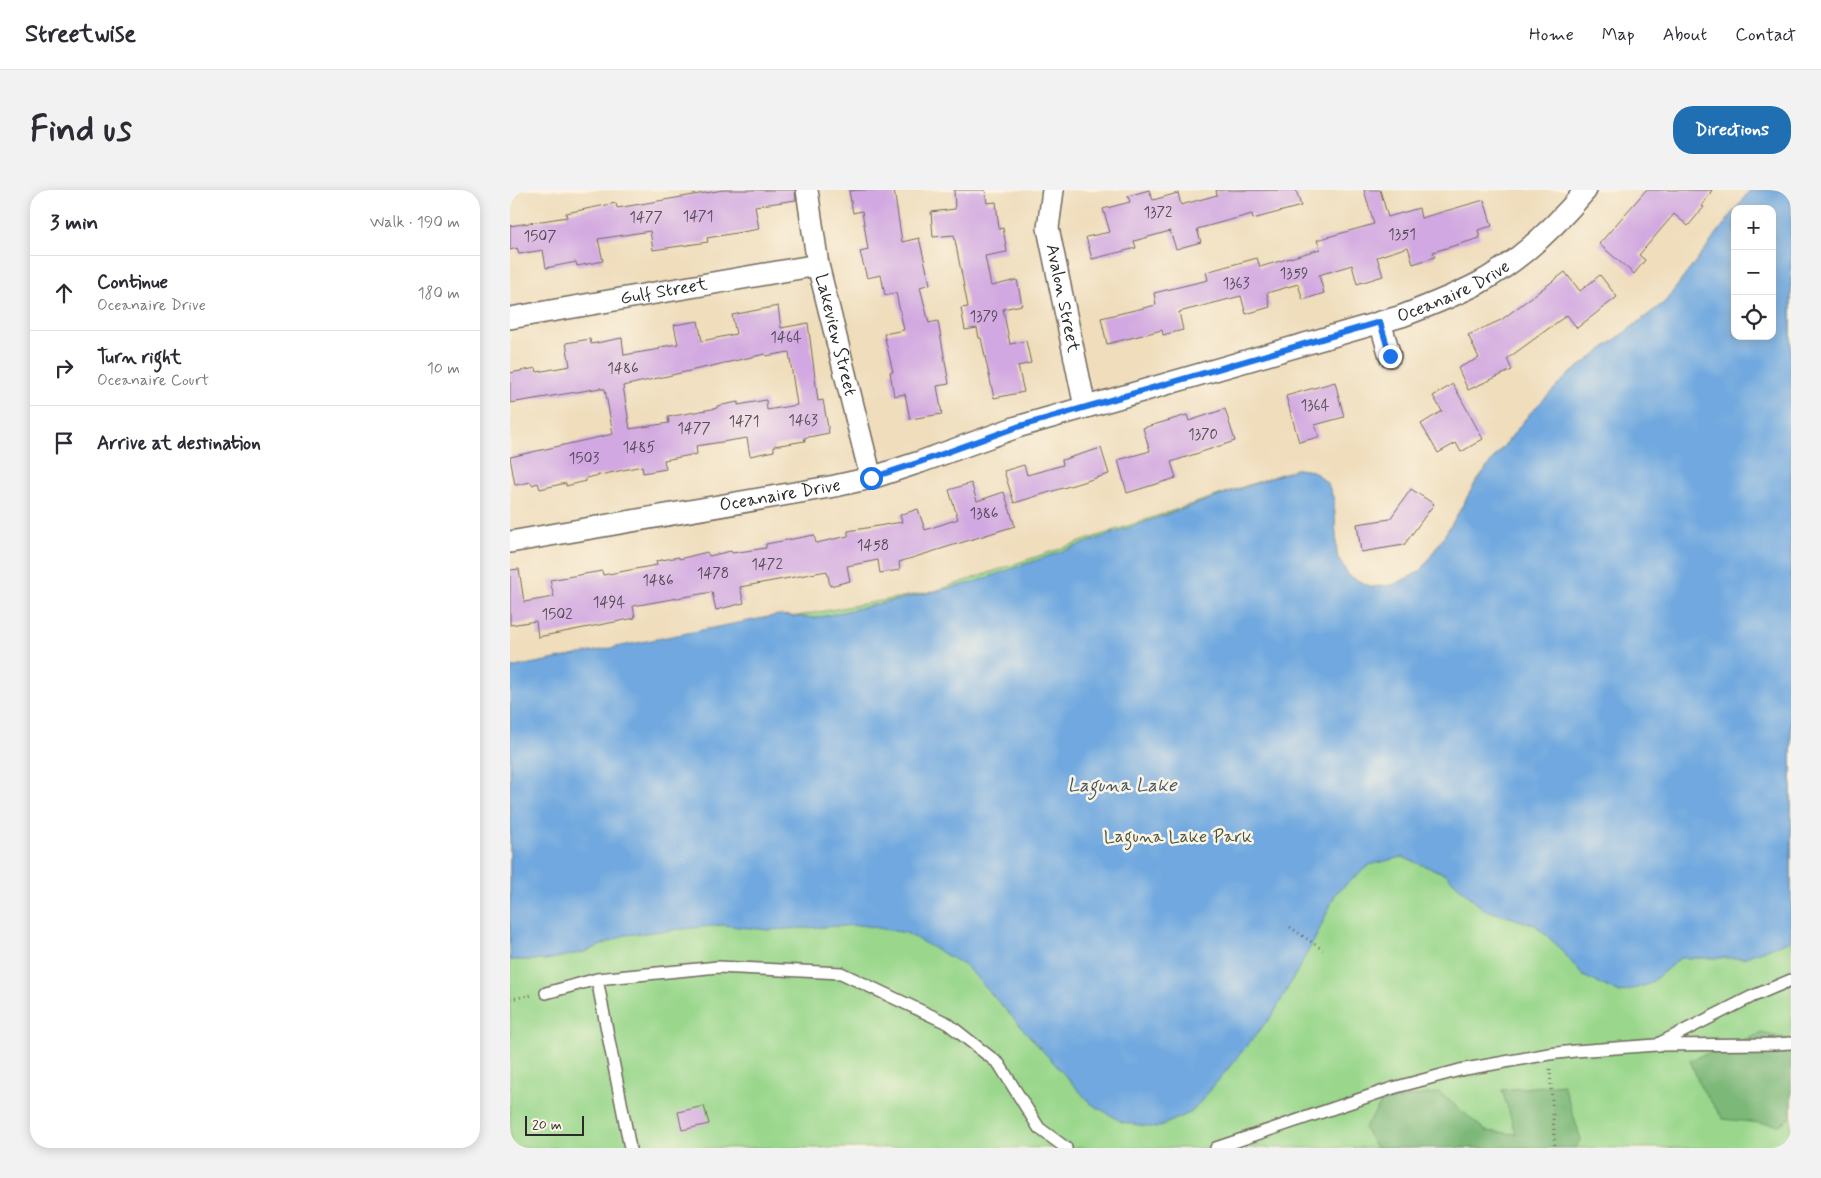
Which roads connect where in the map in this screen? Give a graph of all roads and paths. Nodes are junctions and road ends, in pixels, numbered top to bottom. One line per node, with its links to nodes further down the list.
1 (807, 190): 4 (street, Lakeview Street)
2 (1053, 190): 8 (street, Avalon Street)
3 (1586, 190): 6 (street, Oceanaire Drive)
4 (818, 265): 5 (street, Gulf Street); 9 (street, Lakeview Street)
5 (510, 318)
6 (1380, 322): 7 (street); 8 (street, Oceanaire Drive)
7 (1390, 356)
8 (1085, 407): 9 (street, Oceanaire Drive)
9 (871, 478): 10 (street, Oceanaire Drive)
10 (510, 542)
11 (1290, 927): 12 (path)
12 (1323, 950)
13 (597, 979): 15 (lane); 20 (lane); 21 (lane)
14 (1791, 980): 18 (lane)
15 (546, 993): 16 (path)
16 (510, 999)
17 (1791, 1043): 18 (lane)
18 (1656, 1045): 19 (lane)
19 (1549, 1054): 22 (lane); 23 (path)
20 (630, 1148)
21 (1066, 1148)
22 (1216, 1148)
23 (1555, 1148)

